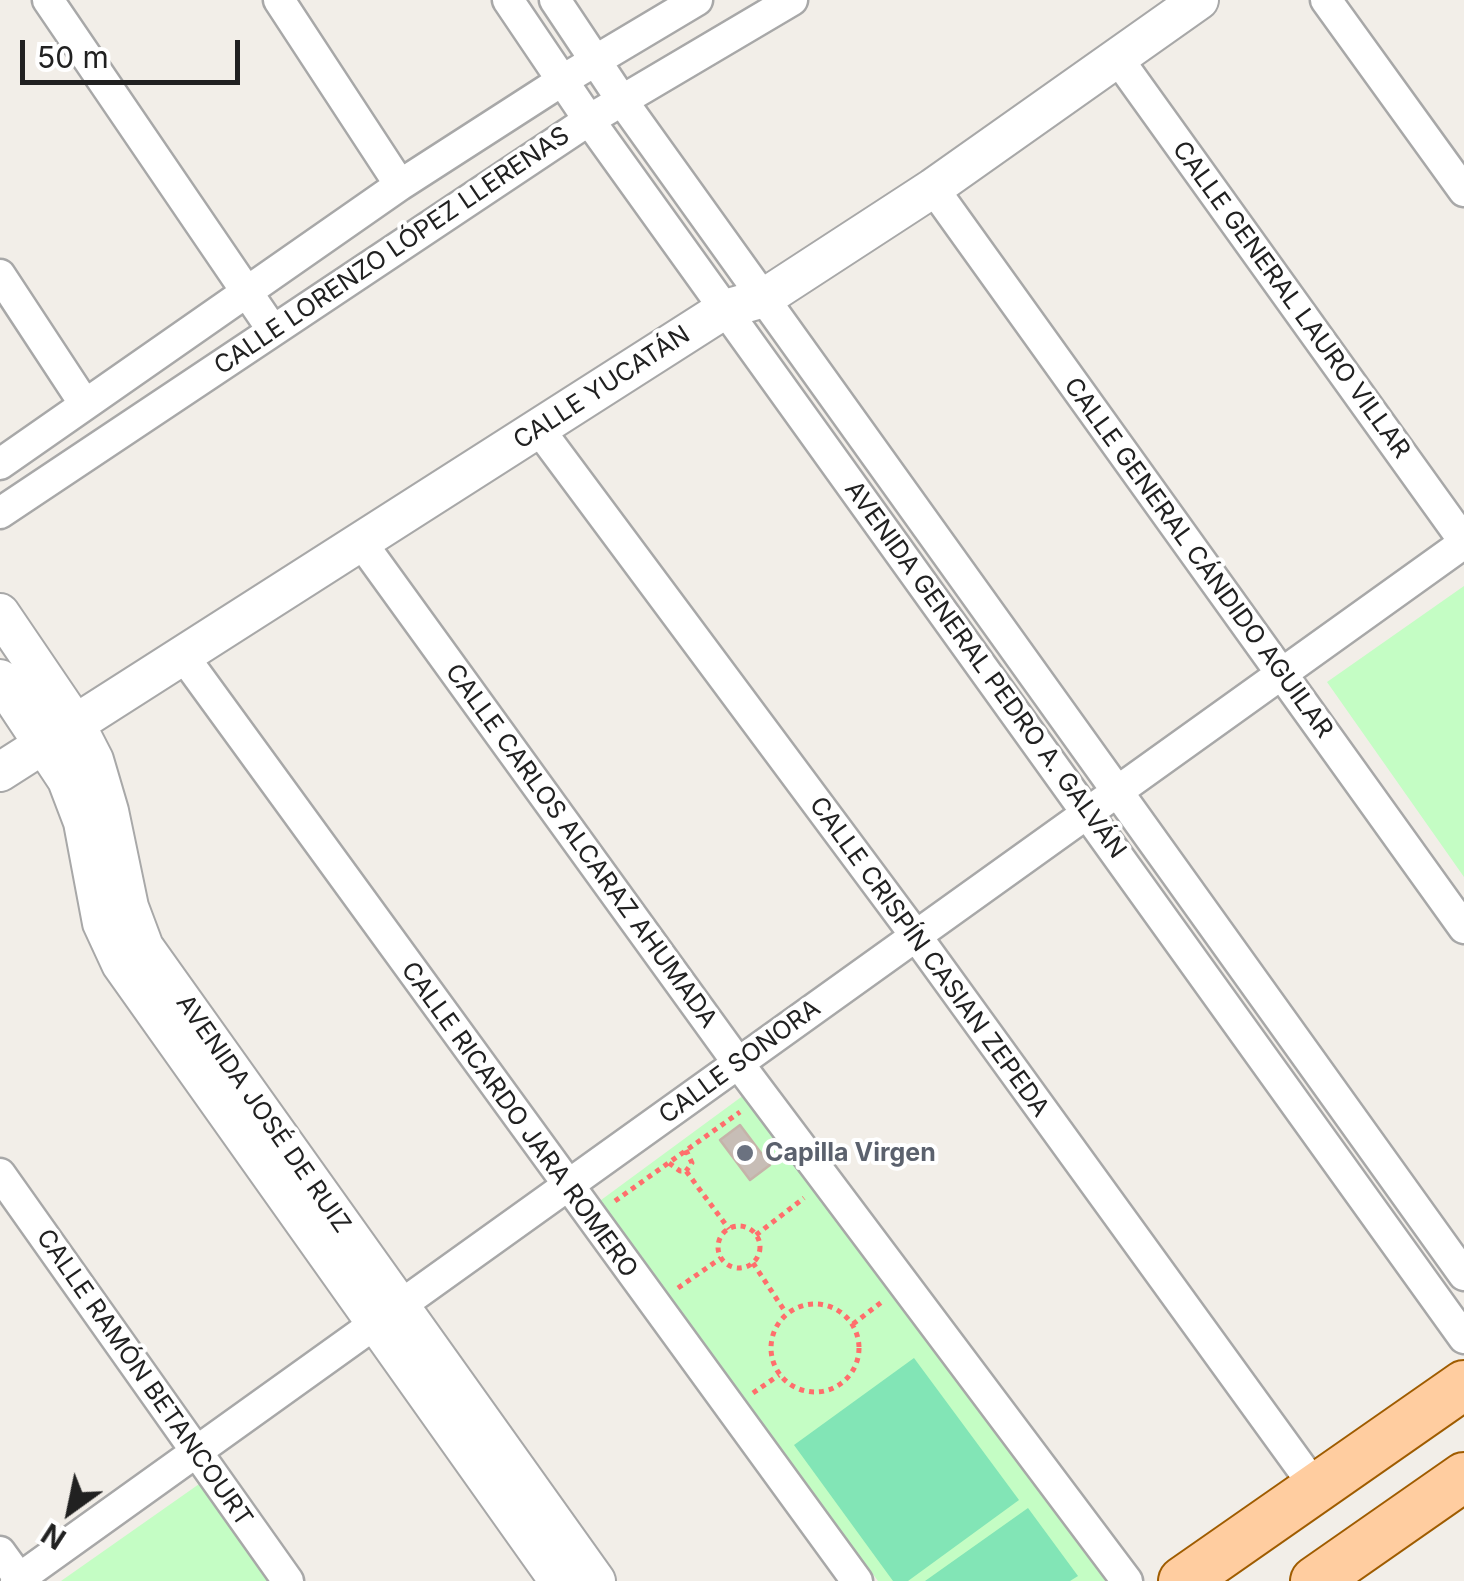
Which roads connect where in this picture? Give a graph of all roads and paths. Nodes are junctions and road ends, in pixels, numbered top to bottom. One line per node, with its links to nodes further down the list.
1 (48, 0): 18 (street)
2 (279, 0): 14 (street)
3 (508, 0): 11 (street, AVENIDA GENERAL PEDRO A. GALVÁN)
4 (555, 0): 10 (street, AVENIDA GENERAL PEDRO A. GALVÁN)
5 (697, 0): 10 (street, CALLE LORENZO LÓPEZ LLERENAS)
6 (792, 0): 12 (street, CALLE LORENZO LÓPEZ LLERENAS)
7 (1199, 0): 9 (street, CALLE YUCATÁN)
8 (1326, 0): 16 (street)
9 (1118, 59): 15 (street, CALLE YUCATÁN); 27 (street, CALLE GENERAL LAURO VILLAR)
10 (596, 62): 11 (street, CALLE LORENZO LÓPEZ LLERENAS); 12 (street, AVENIDA GENERAL PEDRO A. GALVÁN)
11 (562, 80): 13 (street, AVENIDA GENERAL PEDRO A. GALVÁN); 14 (street, CALLE LORENZO LÓPEZ LLERENAS)
12 (623, 102): 13 (street, CALLE LORENZO LÓPEZ LLERENAS); 19 (street, AVENIDA GENERAL PEDRO A. GALVÁN)
13 (589, 120): 20 (street, AVENIDA GENERAL PEDRO A. GALVÁN); 21 (street, CALLE LORENZO LÓPEZ LLERENAS)
14 (400, 185): 18 (street, CALLE LORENZO LÓPEZ LLERENAS)
15 (933, 188): 19 (street, CALLE YUCATÁN); 30 (street, CALLE GENERAL CÁNDIDO AGUILAR)
16 (1464, 190)
17 (0, 274): 22 (street)
18 (246, 291): 21 (street); 22 (street, CALLE LORENZO LÓPEZ LLERENAS)
19 (764, 298): 20 (street, CALLE YUCATÁN); 34 (street, AVENIDA GENERAL PEDRO A. GALVÁN)
20 (725, 309): 23 (street, CALLE YUCATÁN); 35 (street, AVENIDA GENERAL PEDRO A. GALVÁN)
21 (272, 329): 25 (street, CALLE LORENZO LÓPEZ LLERENAS)
22 (84, 404): 24 (street, CALLE LORENZO LÓPEZ LLERENAS)
23 (538, 428): 26 (street, CALLE YUCATÁN); 37 (street, CALLE CRISPÍN CASIAN ZEPEDA)
24 (0, 464)
25 (0, 514)
26 (361, 542): 29 (street, CALLE YUCATÁN); 38 (street, CALLE CARLOS ALCARAZ AHUMADA)
27 (1464, 542): 30 (street, CALLE SONORA)
28 (0, 613): 32 (street, AVENIDA JOSÉ DE RUIZ)
29 (184, 657): 32 (street, CALLE YUCATÁN); 44 (street, CALLE RICARDO JARA ROMERO)
30 (1282, 674): 34 (street, CALLE SONORA); 36 (street, CALLE GENERAL CÁNDIDO AGUILAR)
31 (0, 679): 32 (street, AVENIDA JOSÉ DE RUIZ)
32 (59, 734): 33 (street, CALLE YUCATÁN); 53 (street, AVENIDA JOSÉ DE RUIZ)
33 (0, 772)
34 (1118, 791): 35 (street, CALLE SONORA); 51 (street, AVENIDA GENERAL PEDRO A. GALVÁN)
35 (1088, 814): 37 (street, CALLE SONORA); 55 (street, AVENIDA GENERAL PEDRO A. GALVÁN)
36 (1464, 928)
37 (916, 936): 38 (street, CALLE SONORA); 61 (street, CALLE CRISPÍN CASIAN ZEPEDA)
38 (738, 1063): 44 (street, CALLE SONORA); 69 (street, CALLE CARLOS ALCARAZ AHUMADA)
39 (751, 1104): 40 (path)
40 (686, 1150): 41 (path); 42 (path)
41 (669, 1163): 42 (path); 46 (path)
42 (686, 1170): 47 (path)
43 (0, 1174): 59 (street, CALLE RAMÓN BETANCOURT)
44 (567, 1186): 53 (street, CALLE SONORA); 68 (street, CALLE RICARDO JARA ROMERO)
45 (815, 1190): 48 (path)
46 (609, 1205)
47 (728, 1229): 48 (path); 49 (path)
48 (756, 1235): 50 (path)
49 (721, 1258): 50 (path); 52 (path)
50 (753, 1263): 54 (path)
51 (1464, 1275)
52 (672, 1293)
53 (388, 1314): 59 (street, CALLE SONORA); 66 (street, AVENIDA JOSÉ DE RUIZ); 67 (street, AVENIDA JOSÉ DE RUIZ)
54 (786, 1314): 56 (path); 56 (path)
55 (1464, 1338)
56 (779, 1375): 58 (path)
57 (1464, 1384): 61 (main road)
58 (747, 1398)
59 (195, 1452): 64 (street, CALLE SONORA); 65 (street, CALLE RAMÓN BETANCOURT)
60 (1464, 1477): 63 (main road)
61 (1316, 1488): 70 (main road)
62 (0, 1552): 64 (street)
63 (1337, 1575)
64 (18, 1580)
65 (288, 1581)
66 (558, 1581)
67 (596, 1581)
68 (857, 1581)
69 (1127, 1581)
70 (1183, 1581)

